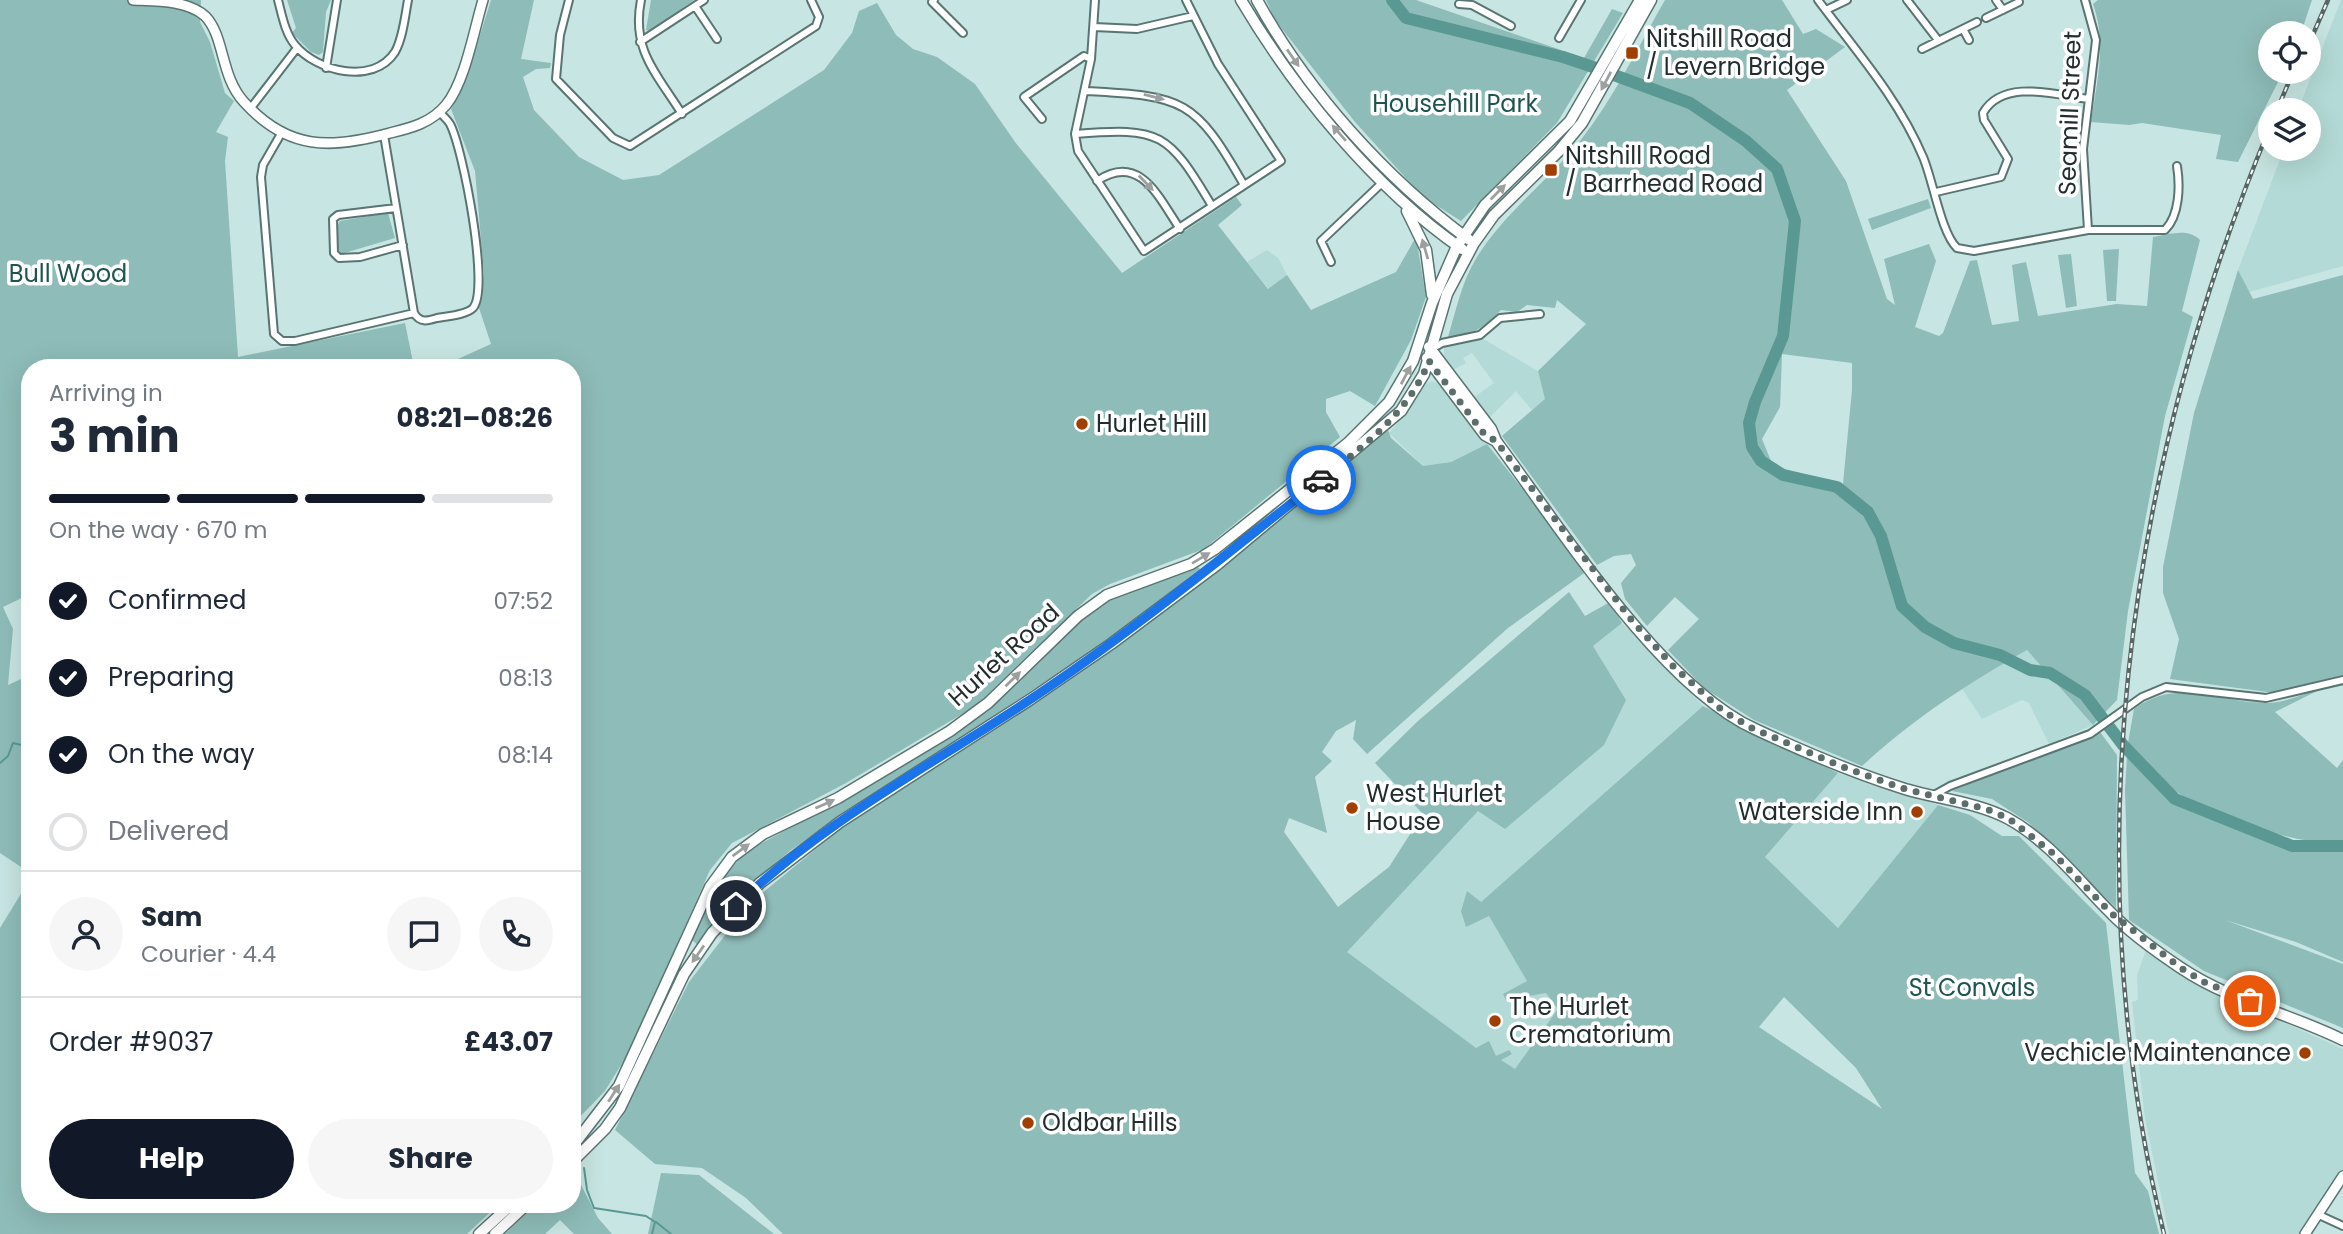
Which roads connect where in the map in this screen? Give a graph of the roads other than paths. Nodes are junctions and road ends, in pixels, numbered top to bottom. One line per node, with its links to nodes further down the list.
1 (133, 0): 48 (street)
2 (278, 0): 41 (street)
3 (337, 0): 44 (street)
4 (408, 0): 44 (street)
5 (483, 0): 49 (street)
6 (569, 0): 50 (street)
7 (641, 0): 40 (street)
8 (704, 0): 26 (street)
9 (811, 0): 50 (street)
10 (934, 0): 35 (street)
11 (1095, 0): 33 (street)
12 (1186, 0): 29 (street)
13 (1241, 0): 56 (main road, one-way to 13)
14 (1257, 0): 55 (main road, one-way to 55)
15 (1580, 0): 36 (street)
16 (1640, 0): 47 (main road)
17 (1651, 0): 47 (main road, one-way to 47)
18 (1818, 0): 27 (street)
19 (1847, 0): 27 (street)
20 (1907, 0): 38 (street)
21 (1996, 0): 28 (street)
22 (2085, 0): 46 (street, Seamill Street)
23 (2019, 2): 28 (street)
24 (1473, 3): 25 (street); 32 (street)
25 (1459, 4)
26 (695, 6): 37 (street); 40 (street)
27 (1826, 10): 61 (street)
28 (2004, 10): 30 (street)
29 (1193, 16): 33 (street); 60 (street)
30 (1986, 18)
31 (1978, 22): 34 (street)
32 (1511, 26)
33 (1094, 27): 43 (street)
34 (1964, 29): 38 (street); 39 (street)
35 (963, 33)
36 (1559, 38)
37 (717, 39)
38 (1938, 40): 42 (street)
39 (1969, 40)
40 (640, 42): 50 (street)
41 (295, 45): 44 (street); 48 (street)
42 (1923, 49)
43 (1091, 59): 45 (street); 51 (street)
44 (326, 68)
45 (1086, 91): 53 (street); 60 (street, one-way to 60)
46 (2088, 99): 61 (street); 68 (street, Seamill Street)
47 (1587, 104): 69 (main road, Hurlet Road, one-way to 47); 70 (main road, Hurlet Road)
48 (250, 108): 52 (street)
49 (439, 112): 54 (street); 76 (street)
50 (682, 114)
51 (1042, 119)
52 (282, 132): 54 (street); 76 (street)
53 (1075, 134): 58 (street); 64 (street)
54 (384, 135): 65 (street)
55 (1367, 146): 56 (main road); 63 (main road)
56 (1358, 154): 59 (main road)
57 (2177, 166): 68 (street)
58 (1097, 181): 67 (street, one-way to 67); 67 (street)
59 (1383, 183): 62 (main road); 74 (street)
60 (1244, 184): 64 (street)
61 (1936, 192): 68 (street)
62 (1401, 202): 66 (main road); 75 (main road, one-way to 62)
63 (1419, 202): 66 (main road); 69 (main road)
64 (1212, 206): 67 (street)
65 (396, 208): 71 (street); 71 (street)
66 (1413, 211): 72 (main road)
67 (1180, 229)
68 (2088, 230)
69 (1464, 235): 70 (main road); 72 (main road, Hurlet Road)
70 (1474, 243): 73 (main road, Hurlet Road)
71 (403, 245): 76 (street)
72 (1457, 246): 73 (main road); 75 (main road, Hurlet Road)
73 (1468, 253): 79 (main road, Hurlet Road)
74 (1331, 262)
75 (1432, 303): 78 (main road, Hurlet Road)
76 (414, 313)
77 (1541, 314): 79 (street)
78 (1419, 346): 79 (main road); 80 (main road); 85 (main road, Hurlet Road, one-way to 78)
79 (1432, 349): 80 (main road, Hurlet Road); 81 (main road)
80 (1429, 361): 81 (main road); 86 (main road, Hurlet Road, one-way to 86)
81 (1496, 441): 83 (main road)
82 (2343, 680): 83 (street)
83 (1932, 796): 84 (main road)
84 (2343, 1040)
85 (581, 1135)
86 (581, 1152)
87 (2343, 1176): 90 (street)
88 (502, 1213): 92 (main road)
89 (517, 1213): 93 (main road)
90 (2319, 1215): 91 (street); 94 (street)
91 (2343, 1226)
92 (479, 1234)
93 (495, 1234)
94 (2305, 1234)

